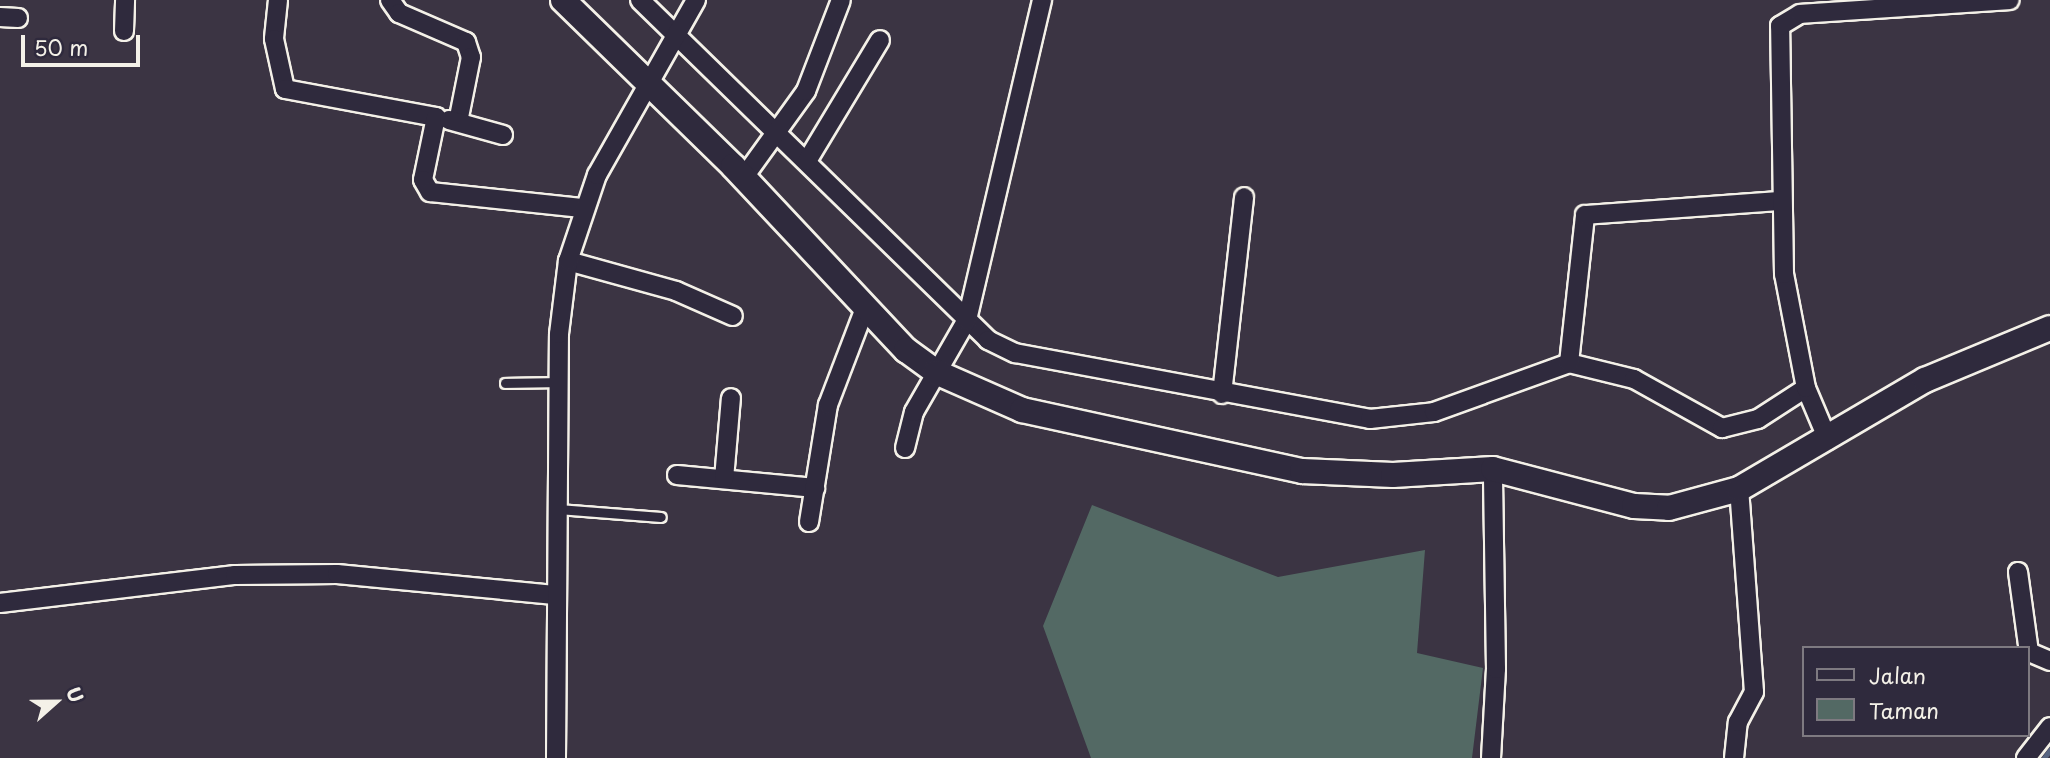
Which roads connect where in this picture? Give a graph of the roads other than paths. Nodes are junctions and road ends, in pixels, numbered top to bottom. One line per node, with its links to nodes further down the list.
1 (125, 0): 10 (street)
2 (278, 0): 14 (street)
3 (390, 0): 15 (street)
4 (563, 0): 13 (main road)
5 (640, 0): 11 (street)
6 (696, 0): 11 (street)
7 (841, 0): 16 (street)
8 (1042, 0): 26 (street)
9 (2010, 0): 21 (street)
10 (124, 31)
11 (678, 40): 13 (street); 16 (street)
12 (880, 40): 18 (street)
13 (652, 79): 19 (main road); 22 (street)
14 (436, 117): 15 (street); 22 (street)
15 (458, 122): 17 (street)
16 (777, 132): 18 (street); 19 (street)
17 (503, 135)
18 (807, 161): 26 (street)
19 (744, 177): 24 (main road)
20 (1244, 197): 33 (street)
21 (1780, 201): 28 (street); 32 (street)
22 (582, 208): 23 (street)
23 (568, 261): 25 (street); 30 (street)
24 (865, 308): 29 (main road); 40 (street)
25 (733, 316)
26 (965, 324): 29 (street); 33 (street)
27 (2050, 328): 35 (main road)
28 (1569, 363): 32 (street); 33 (street)
29 (941, 364): 36 (street); 37 (main road)
30 (559, 382): 31 (lane); 42 (street)
31 (505, 383)
32 (1807, 391): 35 (street)
33 (1222, 394)
34 (731, 398): 39 (street)
35 (1826, 434): 41 (main road)
36 (905, 448)
37 (1493, 468): 41 (main road); 53 (street)
38 (677, 475): 39 (street)
39 (724, 479): 40 (street)
40 (815, 488): 44 (street)
41 (1739, 489): 54 (street)
42 (558, 509): 43 (lane); 46 (street)
43 (662, 517)
44 (809, 522)
45 (2018, 572): 48 (street)
46 (557, 595): 47 (street); 52 (street)
47 (0, 603)
48 (2028, 646)
49 (2029, 652): 50 (street)
50 (2050, 660)
51 (2050, 727): 55 (street)
52 (556, 758)
53 (1491, 758)
54 (1734, 758)
55 (2026, 758)

